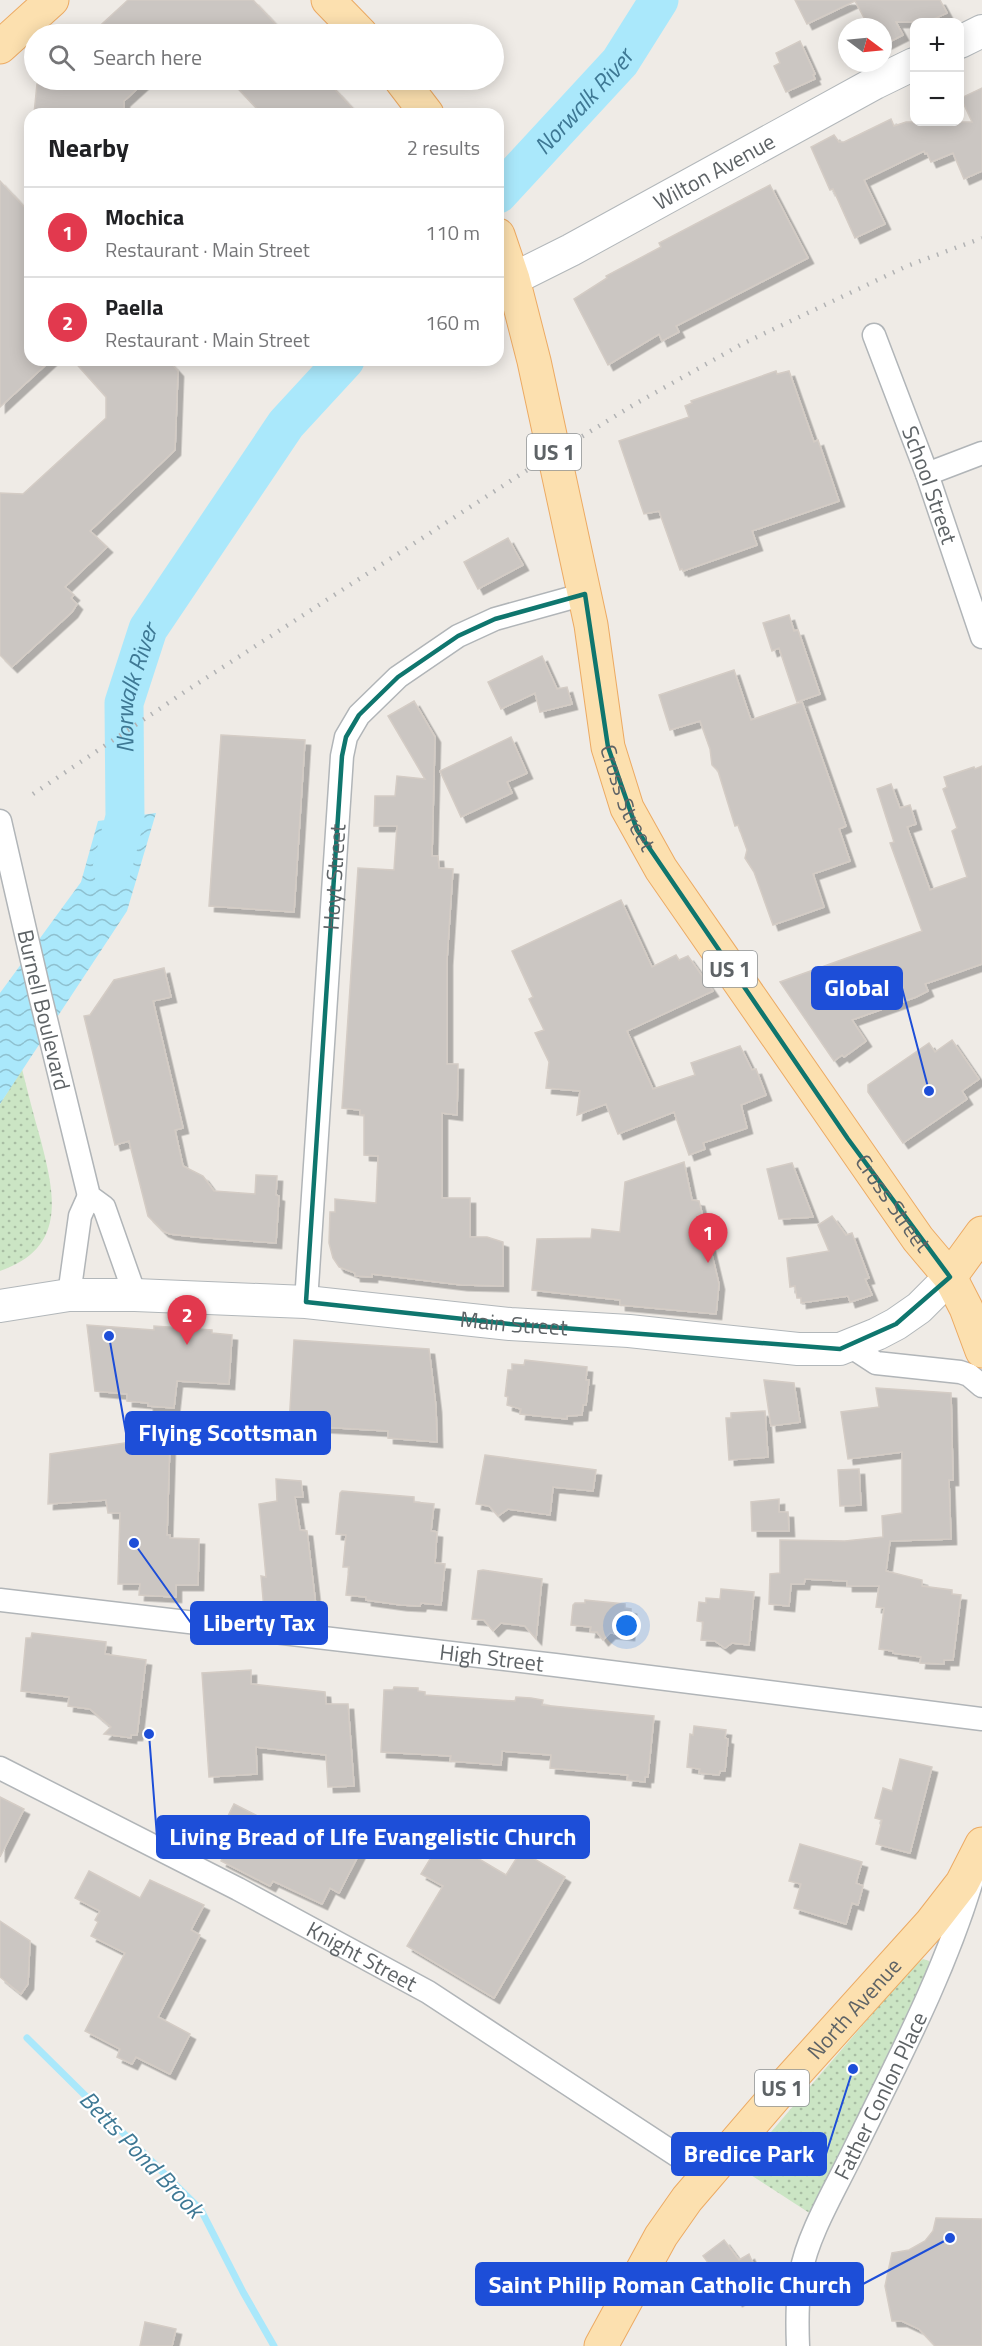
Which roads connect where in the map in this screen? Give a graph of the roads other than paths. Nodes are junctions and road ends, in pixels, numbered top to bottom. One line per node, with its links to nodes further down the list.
1 (52, 0): 3 (main road)
2 (328, 0): 4 (main road)
3 (25, 24)
4 (351, 24)
5 (24, 25): 8 (main road)
6 (982, 32): 7 (main road)
7 (964, 40)
8 (0, 47)
9 (910, 66): 13 (main road, Wilton Avenue)
10 (408, 90): 11 (main road)
11 (422, 108)
12 (504, 253): 13 (main road, Cross Street / US 1)
13 (513, 279): 17 (main road, Cross Street / US 1)
14 (873, 335): 16 (street, School Street)
15 (982, 453): 16 (street)
16 (927, 474): 18 (street, School Street)
17 (585, 594): 22 (main road, Cross Street / US 1); 25 (street, Hoyt Street)
18 (982, 637)
19 (0, 821): 20 (street, Burnell Boulevard)
20 (90, 1196): 23 (street); 24 (street, Burnell Boulevard)
21 (982, 1233): 22 (main road, Main Street)
22 (950, 1277): 27 (main road, Main Street); 28 (main road, US 1)
23 (69, 1295): 24 (main road, Main Street); 26 (main road, Main Street)
24 (135, 1295): 25 (main road, Main Street)
25 (306, 1302): 27 (main road, Main Street)
26 (0, 1306)
27 (850, 1346): 29 (street)
28 (982, 1351)
29 (982, 1386)
30 (0, 1600): 31 (street, High Street)
31 (982, 1719)
32 (0, 1768): 35 (street, Knight Street)
33 (982, 1844): 35 (main road, North Avenue / US 1)
34 (982, 1848): 37 (street, Father Conlon Place)
35 (707, 2175): 36 (main road, North Avenue / US 1)
36 (601, 2346)
37 (798, 2346)

